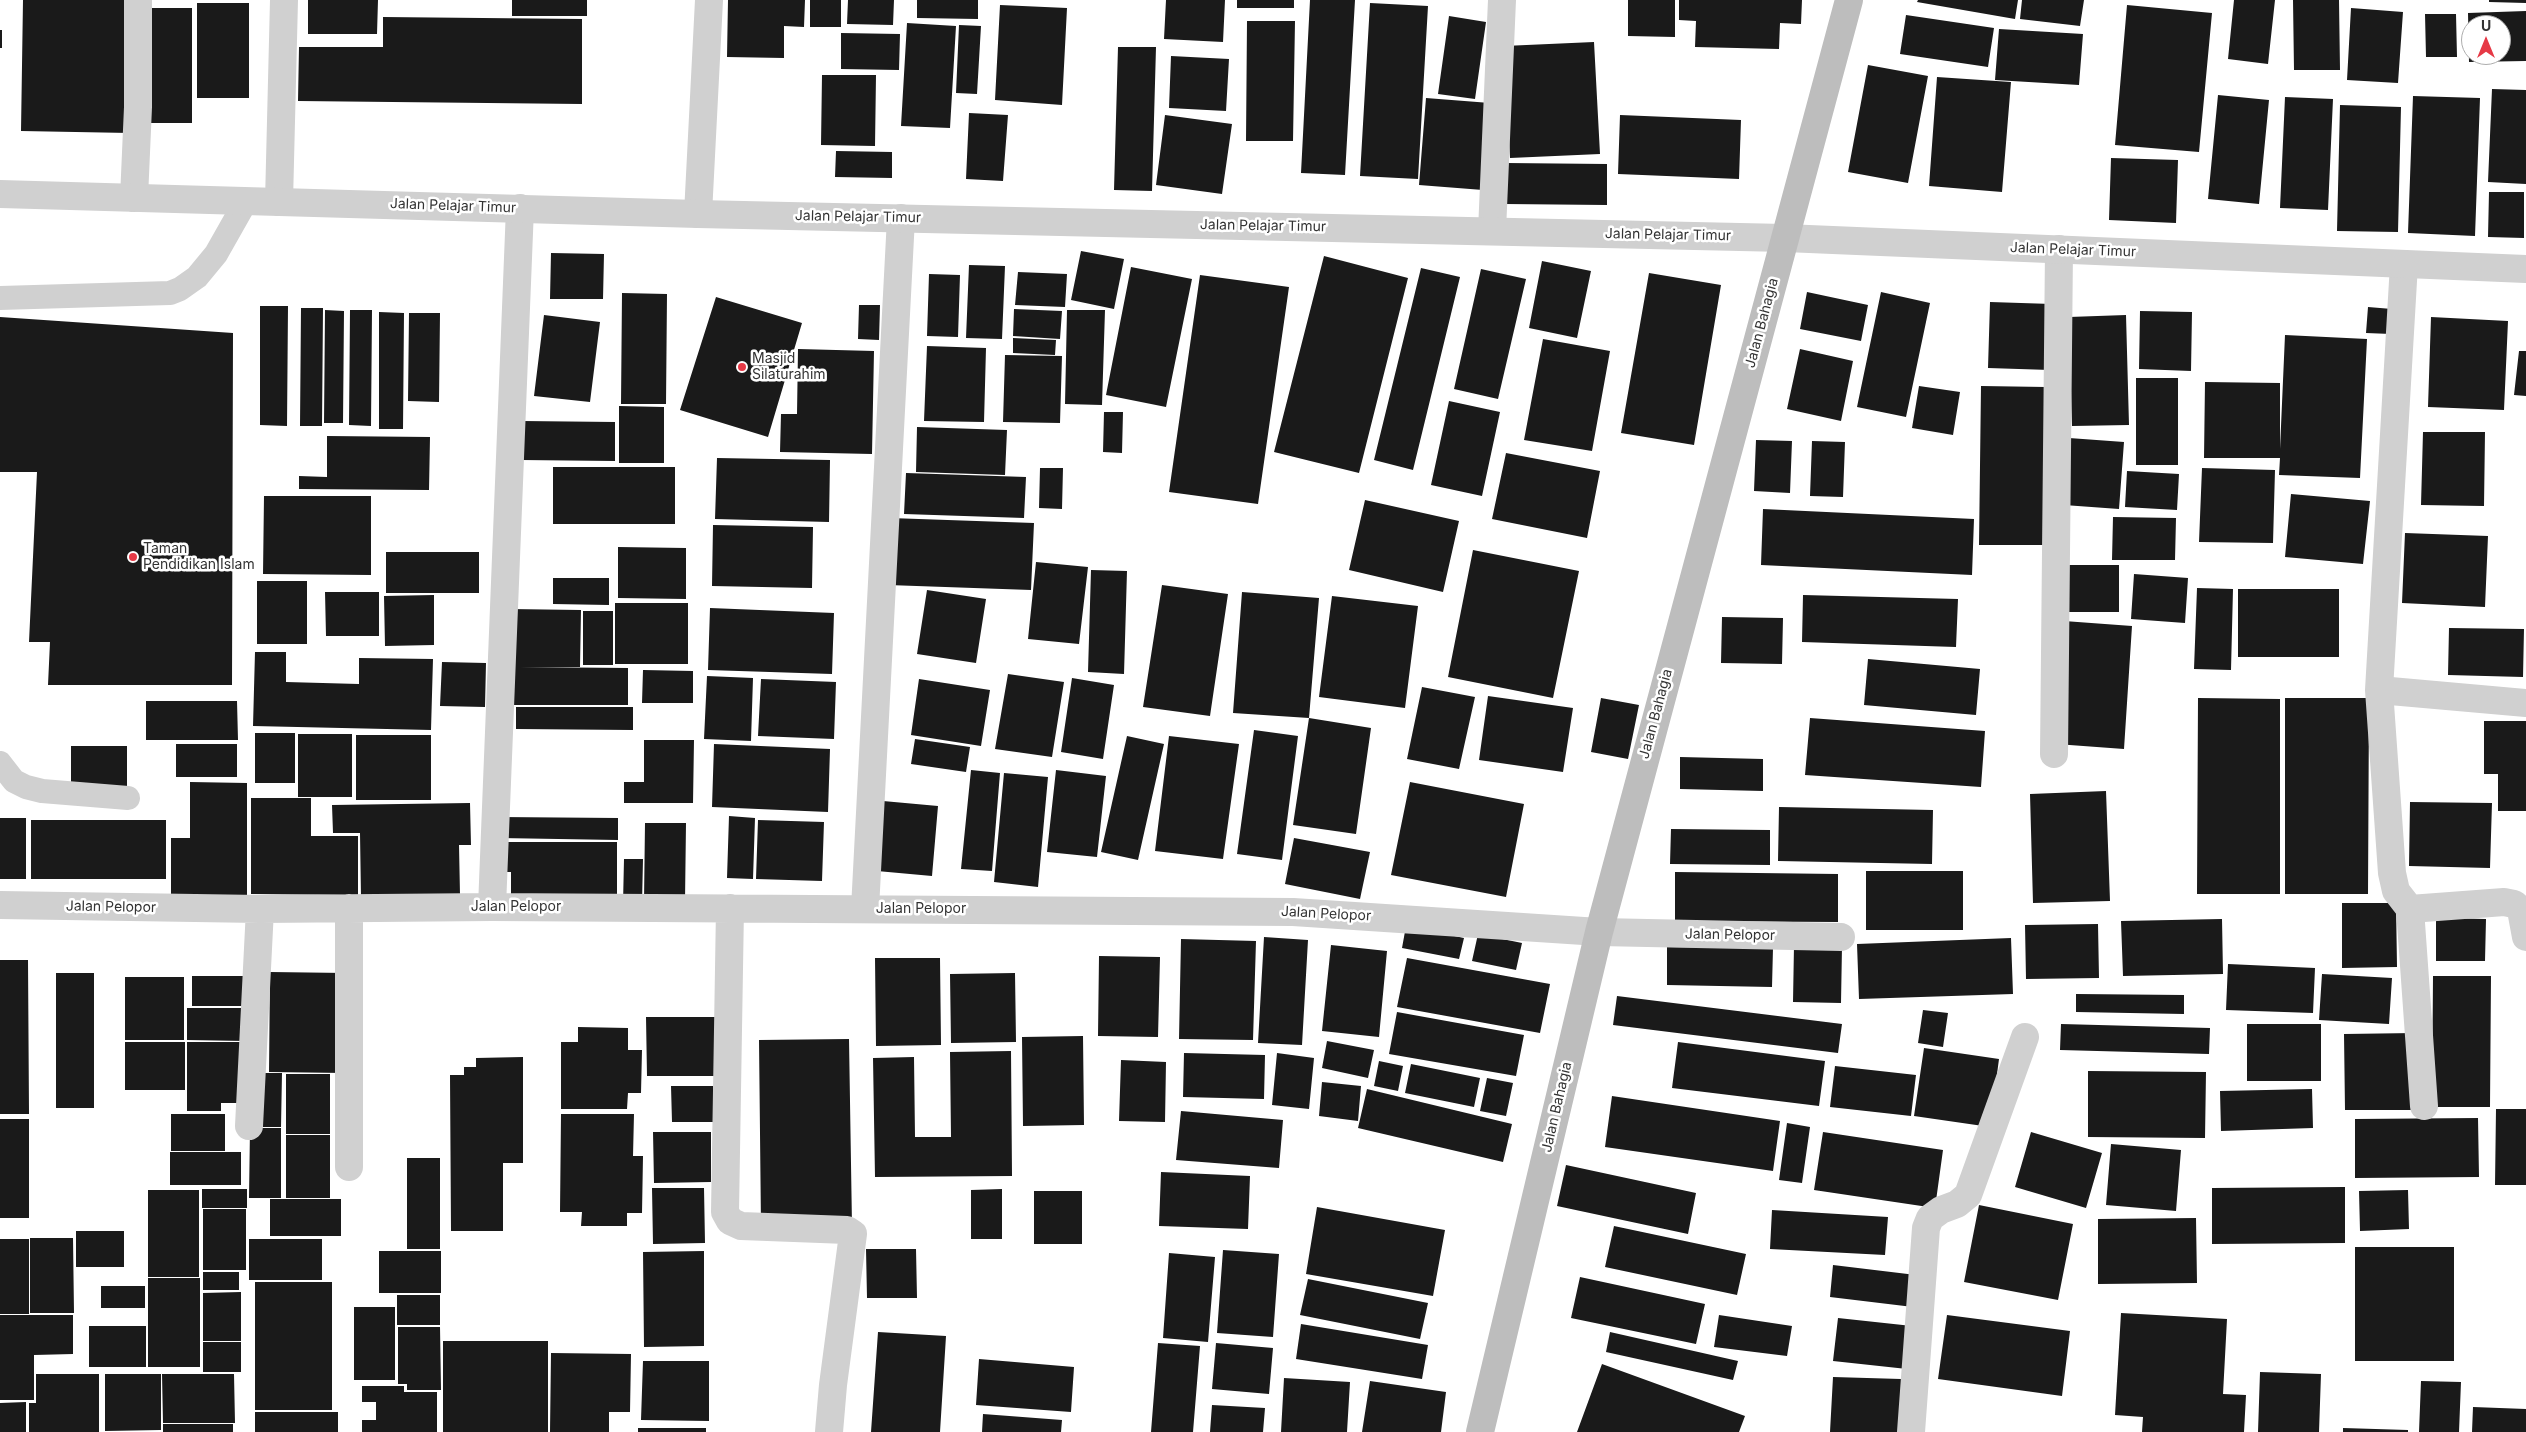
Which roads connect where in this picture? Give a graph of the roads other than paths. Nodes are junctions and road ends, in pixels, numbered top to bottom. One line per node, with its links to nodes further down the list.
1 (138, 0): 7 (street)
2 (284, 0): 9 (street)
3 (709, 0): 11 (street)
4 (1502, 0): 13 (street)
5 (1849, 0): 14 (main road, Jalan Bahagia)
6 (0, 194): 7 (street, Jalan Pelajar Timur)
7 (134, 198): 8 (street, Jalan Pelajar Timur)
8 (246, 201): 9 (street, Jalan Pelajar Timur); 18 (lane)
9 (279, 202): 10 (street, Jalan Pelajar Timur)
10 (520, 208): 11 (street, Jalan Pelajar Timur); 25 (street)
11 (698, 214): 12 (street, Jalan Pelajar Timur)
12 (901, 218): 13 (street, Jalan Pelajar Timur); 29 (street)
13 (1492, 231): 14 (street, Jalan Pelajar Timur)
14 (1785, 238): 15 (street, Jalan Pelajar Timur); 31 (main road, Jalan Bahagia)
15 (2059, 249): 16 (street, Jalan Pelajar Timur); 21 (street)
16 (2404, 264): 17 (street, Jalan Pelajar Timur); 19 (street)
17 (2526, 269)
18 (0, 298)
19 (2379, 690): 20 (street); 30 (street)
20 (2526, 703)
21 (2054, 754)
22 (0, 763): 23 (lane)
23 (128, 798)
24 (0, 905): 28 (street, Jalan Pelopor)
25 (492, 907): 26 (street, Jalan Pelopor); 27 (street, Jalan Pelopor)
26 (349, 908): 28 (street, Jalan Pelopor); 37 (street)
27 (730, 908): 29 (street, Jalan Pelopor); 38 (street)
28 (260, 909): 36 (street)
29 (865, 909): 31 (street, Jalan Pelopor)
30 (2410, 909): 33 (street); 35 (street)
31 (1599, 932): 32 (street, Jalan Pelopor); 39 (main road, Jalan Bahagia)
32 (1841, 937)
33 (2526, 937)
34 (2026, 1037): 40 (street)
35 (2424, 1106)
36 (249, 1126)
37 (349, 1168)
38 (829, 1432)
39 (1480, 1432)
40 (1911, 1432)

